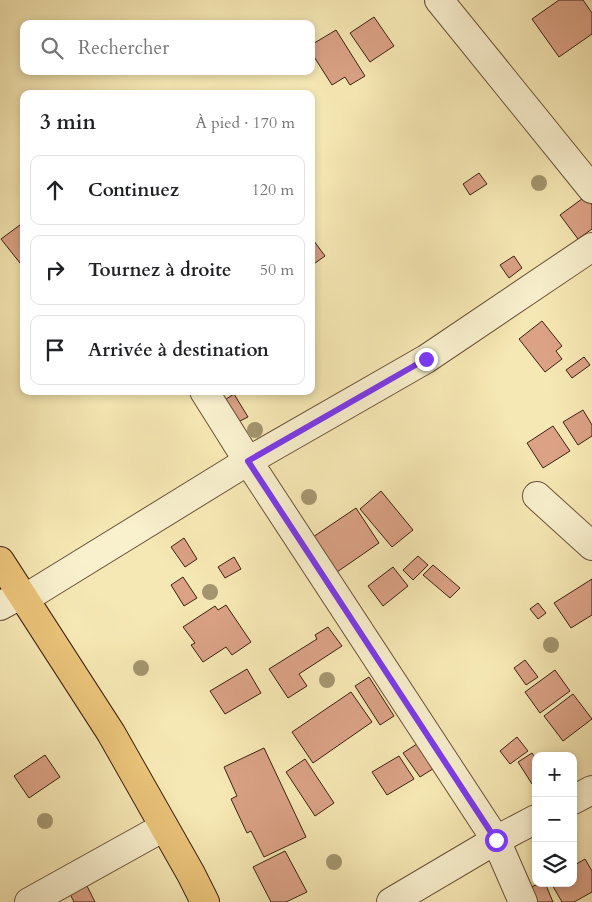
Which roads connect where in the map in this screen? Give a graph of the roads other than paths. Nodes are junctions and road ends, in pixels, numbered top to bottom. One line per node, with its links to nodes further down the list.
1 (439, 0): 2 (street)
2 (592, 189)
3 (592, 247): 5 (street)
4 (207, 395): 5 (street)
5 (248, 461): 9 (street); 14 (street)
6 (537, 496): 7 (street)
7 (592, 546)
8 (0, 561): 9 (highway)
9 (15, 600): 13 (highway)
10 (592, 790): 11 (street)
11 (577, 798)
12 (532, 821): 14 (street)
13 (164, 827): 15 (street); 16 (highway)
14 (496, 840): 17 (street); 18 (street)
15 (29, 902)
16 (204, 902)
17 (391, 902)
18 (523, 902)

